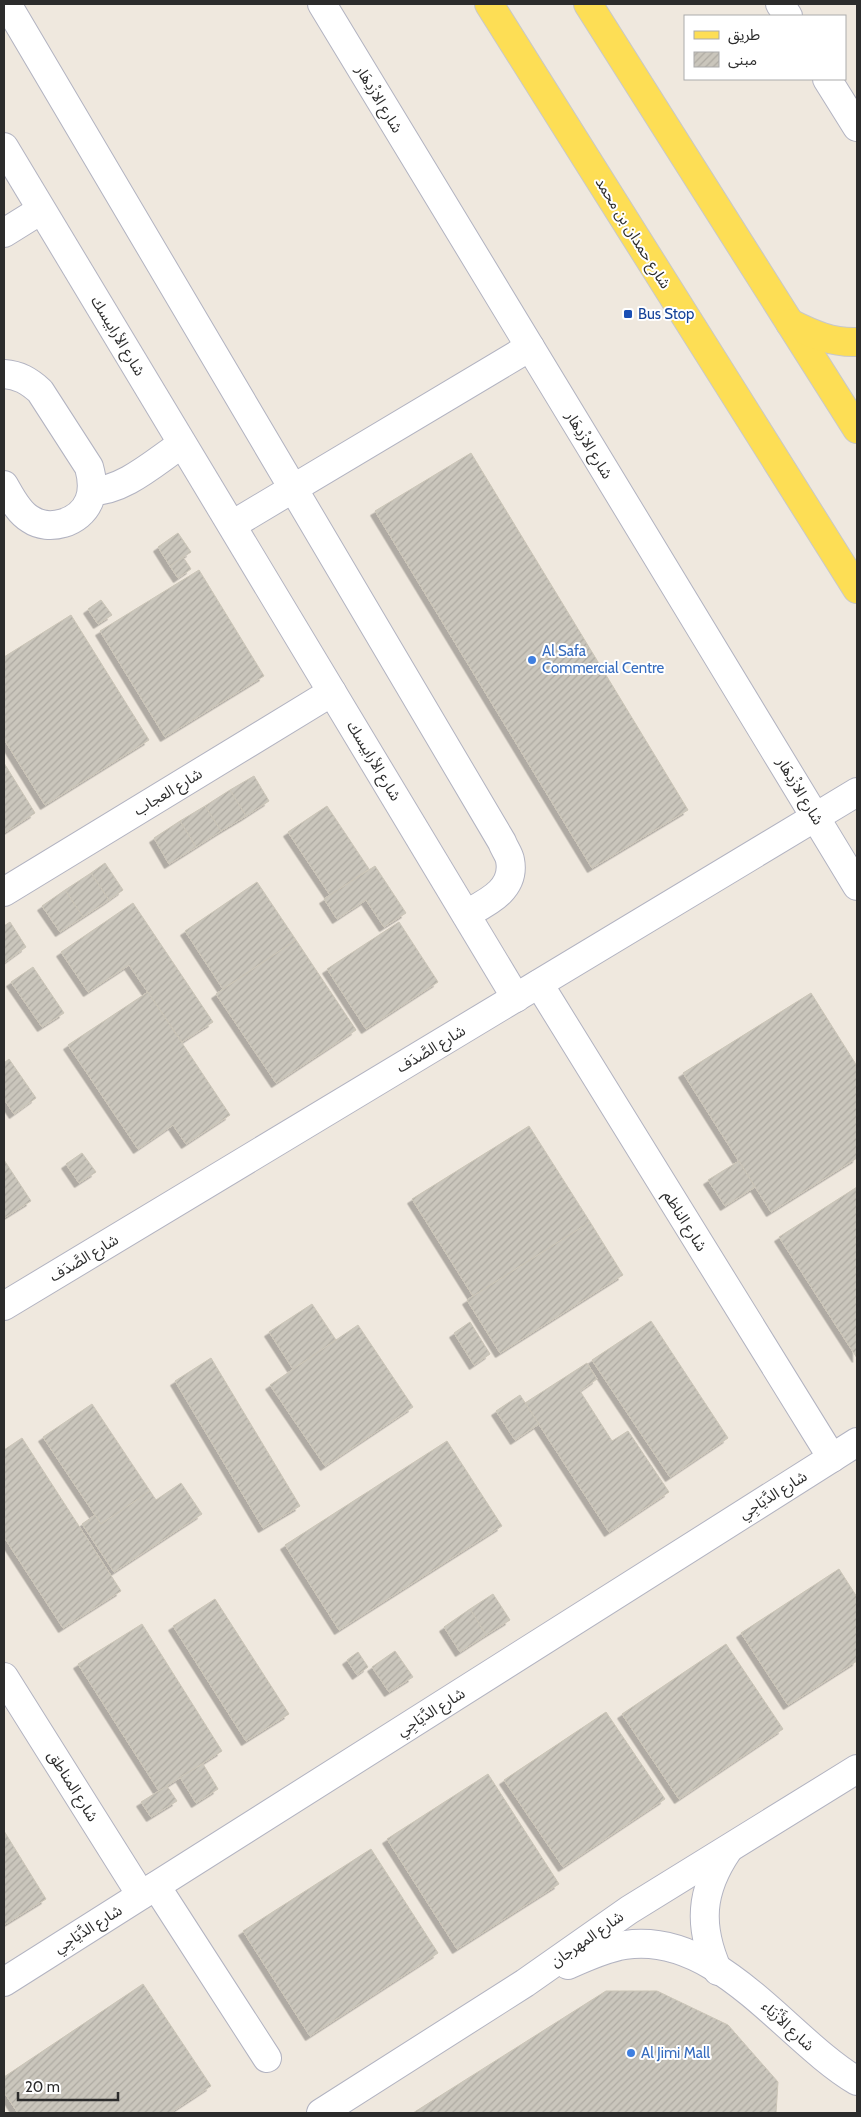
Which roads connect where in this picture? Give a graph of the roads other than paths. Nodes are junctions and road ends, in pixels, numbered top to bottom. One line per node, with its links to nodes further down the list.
1 (8, 4): 19 (street)
2 (322, 4): 14 (street, شارع الازْدِهَار)
3 (489, 4): 22 (main road, شارع حمدان بن محمد)
4 (588, 4): 12 (main road)
5 (780, 4): 6 (street)
6 (787, 15)
7 (828, 80): 8 (street)
8 (857, 127)
9 (4, 148): 10 (street, شارع الأرابيسك)
10 (41, 210): 11 (street); 17 (street, شارع الأرابيسك)
11 (4, 232)
12 (790, 323): 13 (main road); 16 (main road)
13 (857, 342)
14 (530, 347): 19 (street); 25 (street, شارع الازْدِهَار)
15 (4, 374): 20 (street)
16 (857, 429)
17 (182, 444): 20 (street); 21 (street, شارع الأرابيسك)
18 (4, 485): 20 (street)
19 (293, 488): 21 (street); 28 (street)
20 (92, 490)
21 (232, 525): 23 (street, شارع الأرابيسك)
22 (857, 589)
23 (332, 692): 27 (street, شارع العجاب); 28 (street, شارع الأرابيسك)
24 (857, 792): 25 (street, شارع الصَّدَف)
25 (816, 817): 26 (street, شارع الازْدِهَار); 29 (street, شارع الصَّدَف)
26 (857, 886)
27 (4, 892)
28 (466, 914): 29 (street, شارع الأرابيسك)
29 (527, 991): 30 (street, شارع الصَّدَف); 32 (street, شارع الناظم)
30 (4, 1306)
31 (857, 1442): 32 (street, شارع الدَّيَاجِي)
32 (832, 1458): 36 (street, شارع الدَّيَاجِي)
33 (4, 1677): 36 (street, شارع المناطق)
34 (857, 1770): 35 (street, شارع المهرجان)
35 (728, 1850): 37 (street); 39 (street, شارع المهرجان)
36 (148, 1891): 38 (street, شارع الدَّيَاجِي); 40 (street, شارع المناطق)
37 (718, 1971): 39 (street, شارع الأَزْيَاء); 41 (street, شارع الأَزْيَاء)
38 (4, 1982)
39 (525, 1983): 42 (street, شارع المهرجان)
40 (267, 2058)
41 (857, 2081)
42 (321, 2113)

